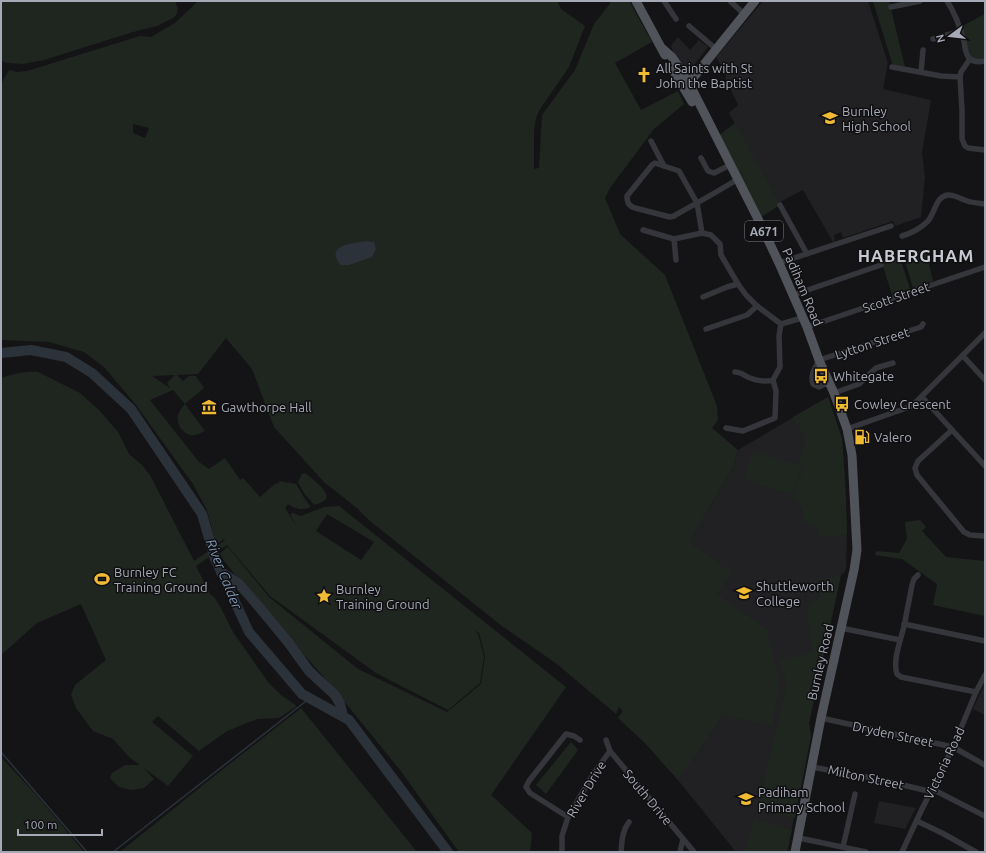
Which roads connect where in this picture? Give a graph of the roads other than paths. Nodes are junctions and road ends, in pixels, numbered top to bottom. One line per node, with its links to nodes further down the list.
1 (636, 1): 20 (main road, Padiham Road / A671)
2 (664, 1): 9 (street)
3 (730, 1): 8 (street)
4 (755, 1): 8 (main road)
5 (920, 1): 7 (street)
6 (947, 1): 11 (street)
7 (891, 7)
8 (744, 14): 13 (main road)
9 (676, 19)
10 (688, 26): 13 (street)
11 (961, 31): 12 (street); 15 (street)
12 (933, 39)
13 (716, 49): 20 (main road)
14 (923, 50): 18 (street)
15 (970, 59): 16 (street); 19 (street)
16 (985, 61)
17 (892, 67): 18 (street)
18 (921, 72): 19 (street)
19 (960, 77): 22 (street)
20 (686, 86): 24 (main road, Padiham Road / A671)
21 (651, 141): 25 (street)
22 (985, 150)
23 (701, 158): 24 (street)
24 (730, 164): 26 (main road, Padiham Road / A671)
25 (664, 166): 27 (street); 27 (street)
26 (738, 179): 27 (street); 37 (main road, Padiham Road / A671)
27 (697, 202): 32 (street)
28 (985, 204): 33 (street)
29 (780, 205): 35 (street)
30 (891, 226): 35 (street)
31 (643, 230): 34 (street)
32 (702, 233): 34 (street); 40 (street)
33 (902, 236)
34 (674, 239): 36 (street)
35 (807, 254): 37 (street)
36 (676, 260)
37 (779, 263): 41 (main road, Padiham Road / A671)
38 (881, 265): 41 (street)
39 (985, 267): 47 (street, Scott Street)
40 (738, 284): 42 (street); 43 (street)
41 (793, 295): 44 (main road, Padiham Road / A671)
42 (703, 297)
43 (757, 306): 45 (street); 48 (street)
44 (802, 318): 45 (street); 47 (main road, Padiham Road / A671)
45 (781, 324): 54 (street)
46 (923, 324): 51 (street, Lytton Street)
47 (807, 327): 51 (main road, Padiham Road / A671)
48 (706, 329)
49 (985, 333): 50 (street)
50 (963, 356): 55 (street); 58 (street)
51 (819, 360): 56 (main road, Padiham Road / A671); 56 (street)
52 (892, 363): 57 (street)
53 (735, 372): 54 (street)
54 (773, 380): 59 (street)
55 (985, 380)
56 (829, 382): 57 (main road, Padiham Road / A671)
57 (834, 393): 60 (main road, Padiham Road / A671)
58 (922, 397): 60 (street); 61 (street)
59 (726, 428)
60 (847, 429): 66 (main road, Burnley Road / A671)
61 (952, 430): 62 (street); 63 (street)
62 (985, 466)
63 (985, 536)
64 (918, 575): 65 (street)
65 (904, 624): 67 (street); 68 (street)
66 (841, 628): 67 (street); 71 (main road, Burnley Road / A671)
67 (900, 640): 70 (street)
68 (985, 642)
69 (985, 675): 70 (street, Victoria Road)
70 (976, 692): 74 (street, Victoria Road)
71 (821, 718): 74 (street, Dryden Street); 77 (main road, Burnley Road / A671)
72 (580, 740): 80 (street)
73 (606, 740): 75 (street, South Drive)
74 (953, 747): 76 (street, Dryden Street); 78 (street, Victoria Road)
75 (610, 751): 80 (street, River Drive); 85 (street, South Drive)
76 (985, 765)
77 (812, 766): 78 (street, Milton Street); 84 (main road, Burnley Road / A671)
78 (931, 790): 81 (street, Milton Street); 82 (street, Victoria Road)
79 (855, 794): 86 (street)
80 (568, 816): 87 (street, River Drive)
81 (985, 816)
82 (917, 821): 93 (street, Victoria Road); 94 (street)
83 (629, 822): 88 (street)
84 (799, 838): 86 (street); 91 (main road, Burnley Road / A671)
85 (683, 839): 89 (street); 90 (street, South Drive)
86 (843, 847): 92 (street)
87 (562, 852)
88 (621, 852)
89 (680, 852)
90 (694, 852)
91 (796, 852)
92 (866, 852)
93 (902, 852)
94 (976, 852)

